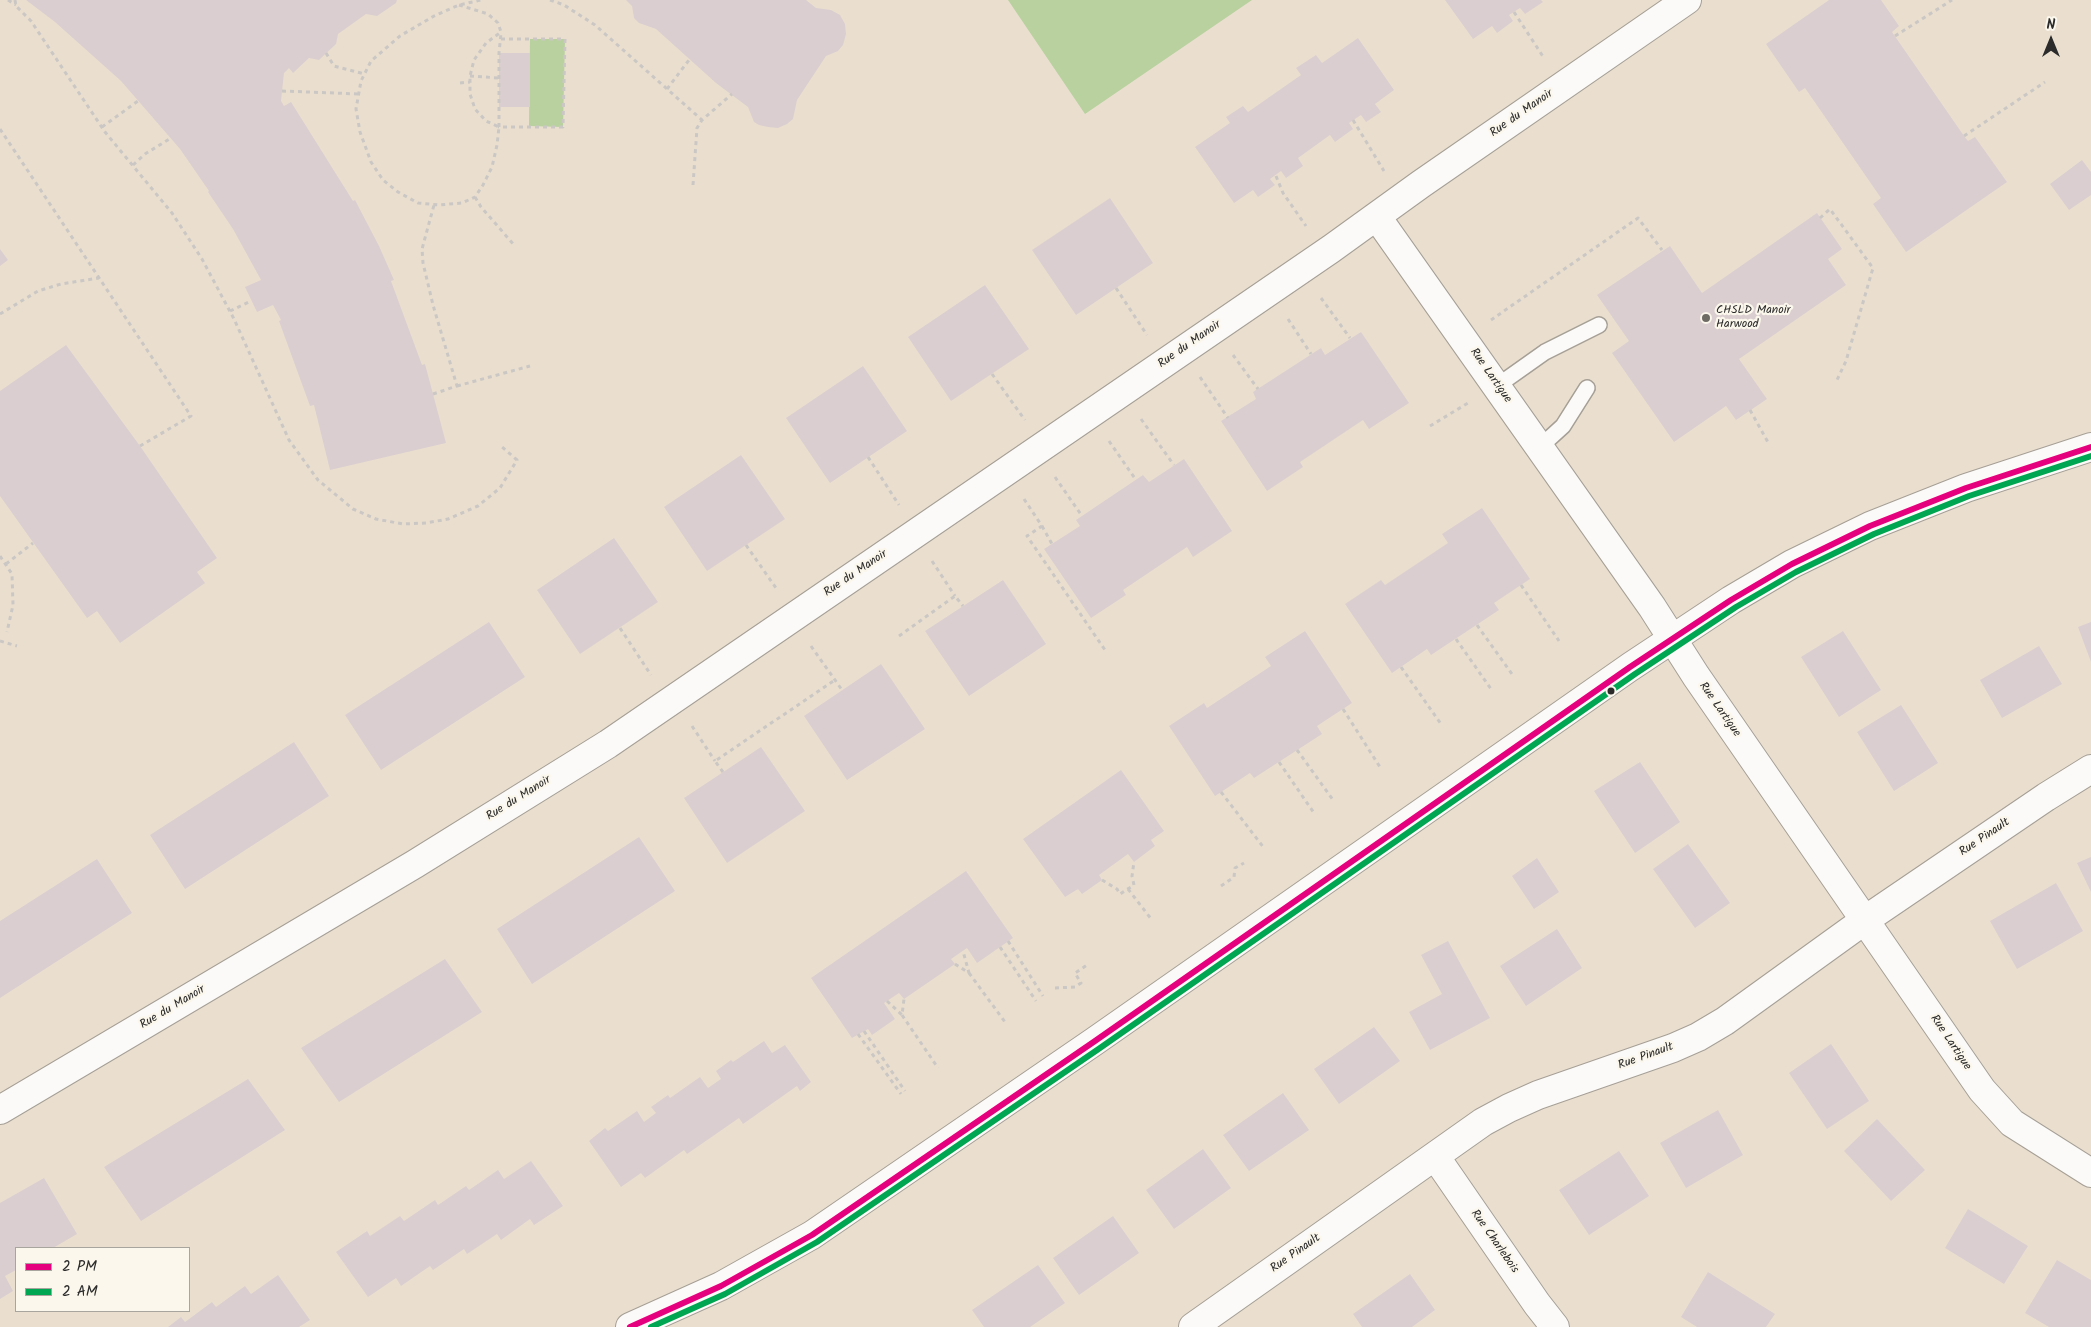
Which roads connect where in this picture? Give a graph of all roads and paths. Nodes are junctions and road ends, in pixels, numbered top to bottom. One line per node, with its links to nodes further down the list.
1 (8, 0): 8 (path)
2 (15, 0): 8 (path)
3 (481, 0): 7 (path)
4 (550, 0): 22 (path)
5 (1687, 0): 40 (street, Rue du Manoir)
6 (1952, 0): 11 (path)
7 (459, 4): 10 (path); 16 (path)
8 (16, 6): 29 (path)
9 (1514, 12): 15 (path)
10 (501, 32): 12 (path); 17 (path)
11 (1895, 36)
12 (500, 39): 18 (path); 30 (path)
13 (326, 54): 16 (path)
14 (689, 60): 22 (path)
15 (1548, 65)
16 (365, 74): 24 (path)
17 (470, 76): 18 (path); 19 (path)
18 (499, 78): 30 (path)
19 (470, 82): 21 (path); 30 (path)
20 (2044, 82): 32 (path)
21 (460, 83)
22 (667, 89): 27 (path)
23 (282, 91): 24 (path)
24 (359, 94): 39 (path)
25 (732, 94): 27 (path)
26 (138, 101): 29 (path)
27 (702, 120): 37 (path)
28 (1353, 120): 36 (path)
29 (102, 127): 34 (path)
30 (499, 127): 38 (path)
31 (0, 129): 45 (path)
32 (1964, 136)
33 (171, 138): 34 (path)
34 (133, 165): 49 (path)
35 (1276, 176): 42 (path)
36 (1387, 176)
37 (692, 185)
38 (475, 197): 39 (path); 43 (path)
39 (434, 205): 62 (path)
40 (1377, 217): 63 (street, Rue Lartigue); 149 (street, Rue du Manoir)
41 (1820, 218): 61 (path)
42 (1308, 230)
43 (515, 246)
44 (1662, 250): 52 (path)
45 (100, 278): 50 (path); 74 (path)
46 (1116, 288): 55 (path)
47 (1320, 296): 54 (path)
48 (251, 301): 49 (path)
49 (230, 311): 75 (path)
50 (0, 314)
51 (1287, 318): 57 (path)
52 (1488, 322)
53 (1599, 326): 63 (lane)
54 (1350, 338)
55 (1150, 340)
56 (1228, 348): 65 (path)
57 (1311, 354)
58 (530, 366): 62 (path)
59 (1196, 371): 69 (path)
60 (992, 374): 70 (path)
61 (1837, 380)
62 (457, 386): 66 (path)
63 (1497, 386): 71 (path); 77 (street, Rue Lartigue)
64 (1587, 388): 77 (lane)
65 (1258, 389)
66 (433, 394)
67 (1750, 410): 73 (path)
68 (1136, 412): 79 (path)
69 (1228, 418)
70 (1028, 424)
71 (1430, 426)
72 (1104, 434): 81 (path)
73 (1769, 444)
74 (140, 446)
75 (500, 446)
76 (2091, 447): 102 (street)
77 (1540, 448): 102 (street, Rue Lartigue)
78 (868, 457): 83 (path)
79 (1174, 466)
80 (1051, 470): 84 (path)
81 (1136, 480)
82 (1020, 493): 85 (path)
83 (902, 511)
84 (1082, 516)
85 (1042, 526): 87 (path); 106 (path)
86 (33, 543): 91 (path)
87 (1052, 544)
88 (746, 545): 93 (path)
89 (0, 556): 91 (path)
90 (929, 556): 94 (path)
91 (6, 564): 98 (path)
92 (1521, 585): 104 (path)
93 (781, 595)
94 (955, 596): 95 (path); 99 (path)
95 (963, 606)
96 (1477, 625): 108 (path)
97 (620, 628): 110 (path)
98 (7, 632)
99 (899, 636)
100 (1456, 639): 111 (path)
101 (806, 640): 109 (path)
102 (1672, 640): 132 (street, Rue Lartigue); 152 (street)
103 (0, 641): 105 (path)
104 (1559, 641)
105 (17, 646)
106 (1105, 650)
107 (1401, 667): 115 (path)
108 (1512, 674)
109 (835, 680): 112 (path); 117 (path)
110 (655, 682)
111 (1491, 689)
112 (842, 690)
113 (1343, 709): 119 (path)
114 (688, 721): 117 (path)
115 (1441, 724)
116 (1297, 750): 123 (path)
117 (715, 761): 121 (path)
118 (1279, 762): 124 (path)
119 (1380, 767)
120 (2091, 769): 132 (street, Rue Pinault)
121 (723, 772)
122 (1221, 792): 125 (path)
123 (1333, 800)
124 (1314, 813)
125 (1264, 848)
126 (1134, 862): 130 (path)
127 (1244, 862): 129 (path)
128 (1102, 880): 130 (path)
129 (1221, 886)
130 (1128, 889): 131 (path)
131 (1152, 920)
132 (1865, 920): 150 (street, Rue Pinault); 151 (street, Rue Lartigue)
133 (1008, 941): 140 (path)
134 (1000, 947): 143 (path)
135 (963, 950): 138 (path)
136 (955, 964): 138 (path)
137 (1087, 965): 139 (path)
138 (969, 973): 145 (path)
139 (1055, 988)
140 (1043, 996)
141 (904, 1000): 144 (path)
142 (887, 1001): 144 (path)
143 (1036, 1001)
144 (902, 1015): 148 (path)
145 (1005, 1022)
146 (864, 1031): 147 (path)
147 (858, 1034)
148 (938, 1068)
149 (0, 1110)
150 (1435, 1156): 153 (street, Rue Pinault); 154 (street, Rue Charlebois)
151 (2091, 1173)
152 (630, 1327)
153 (1193, 1327)
154 (1555, 1327)

